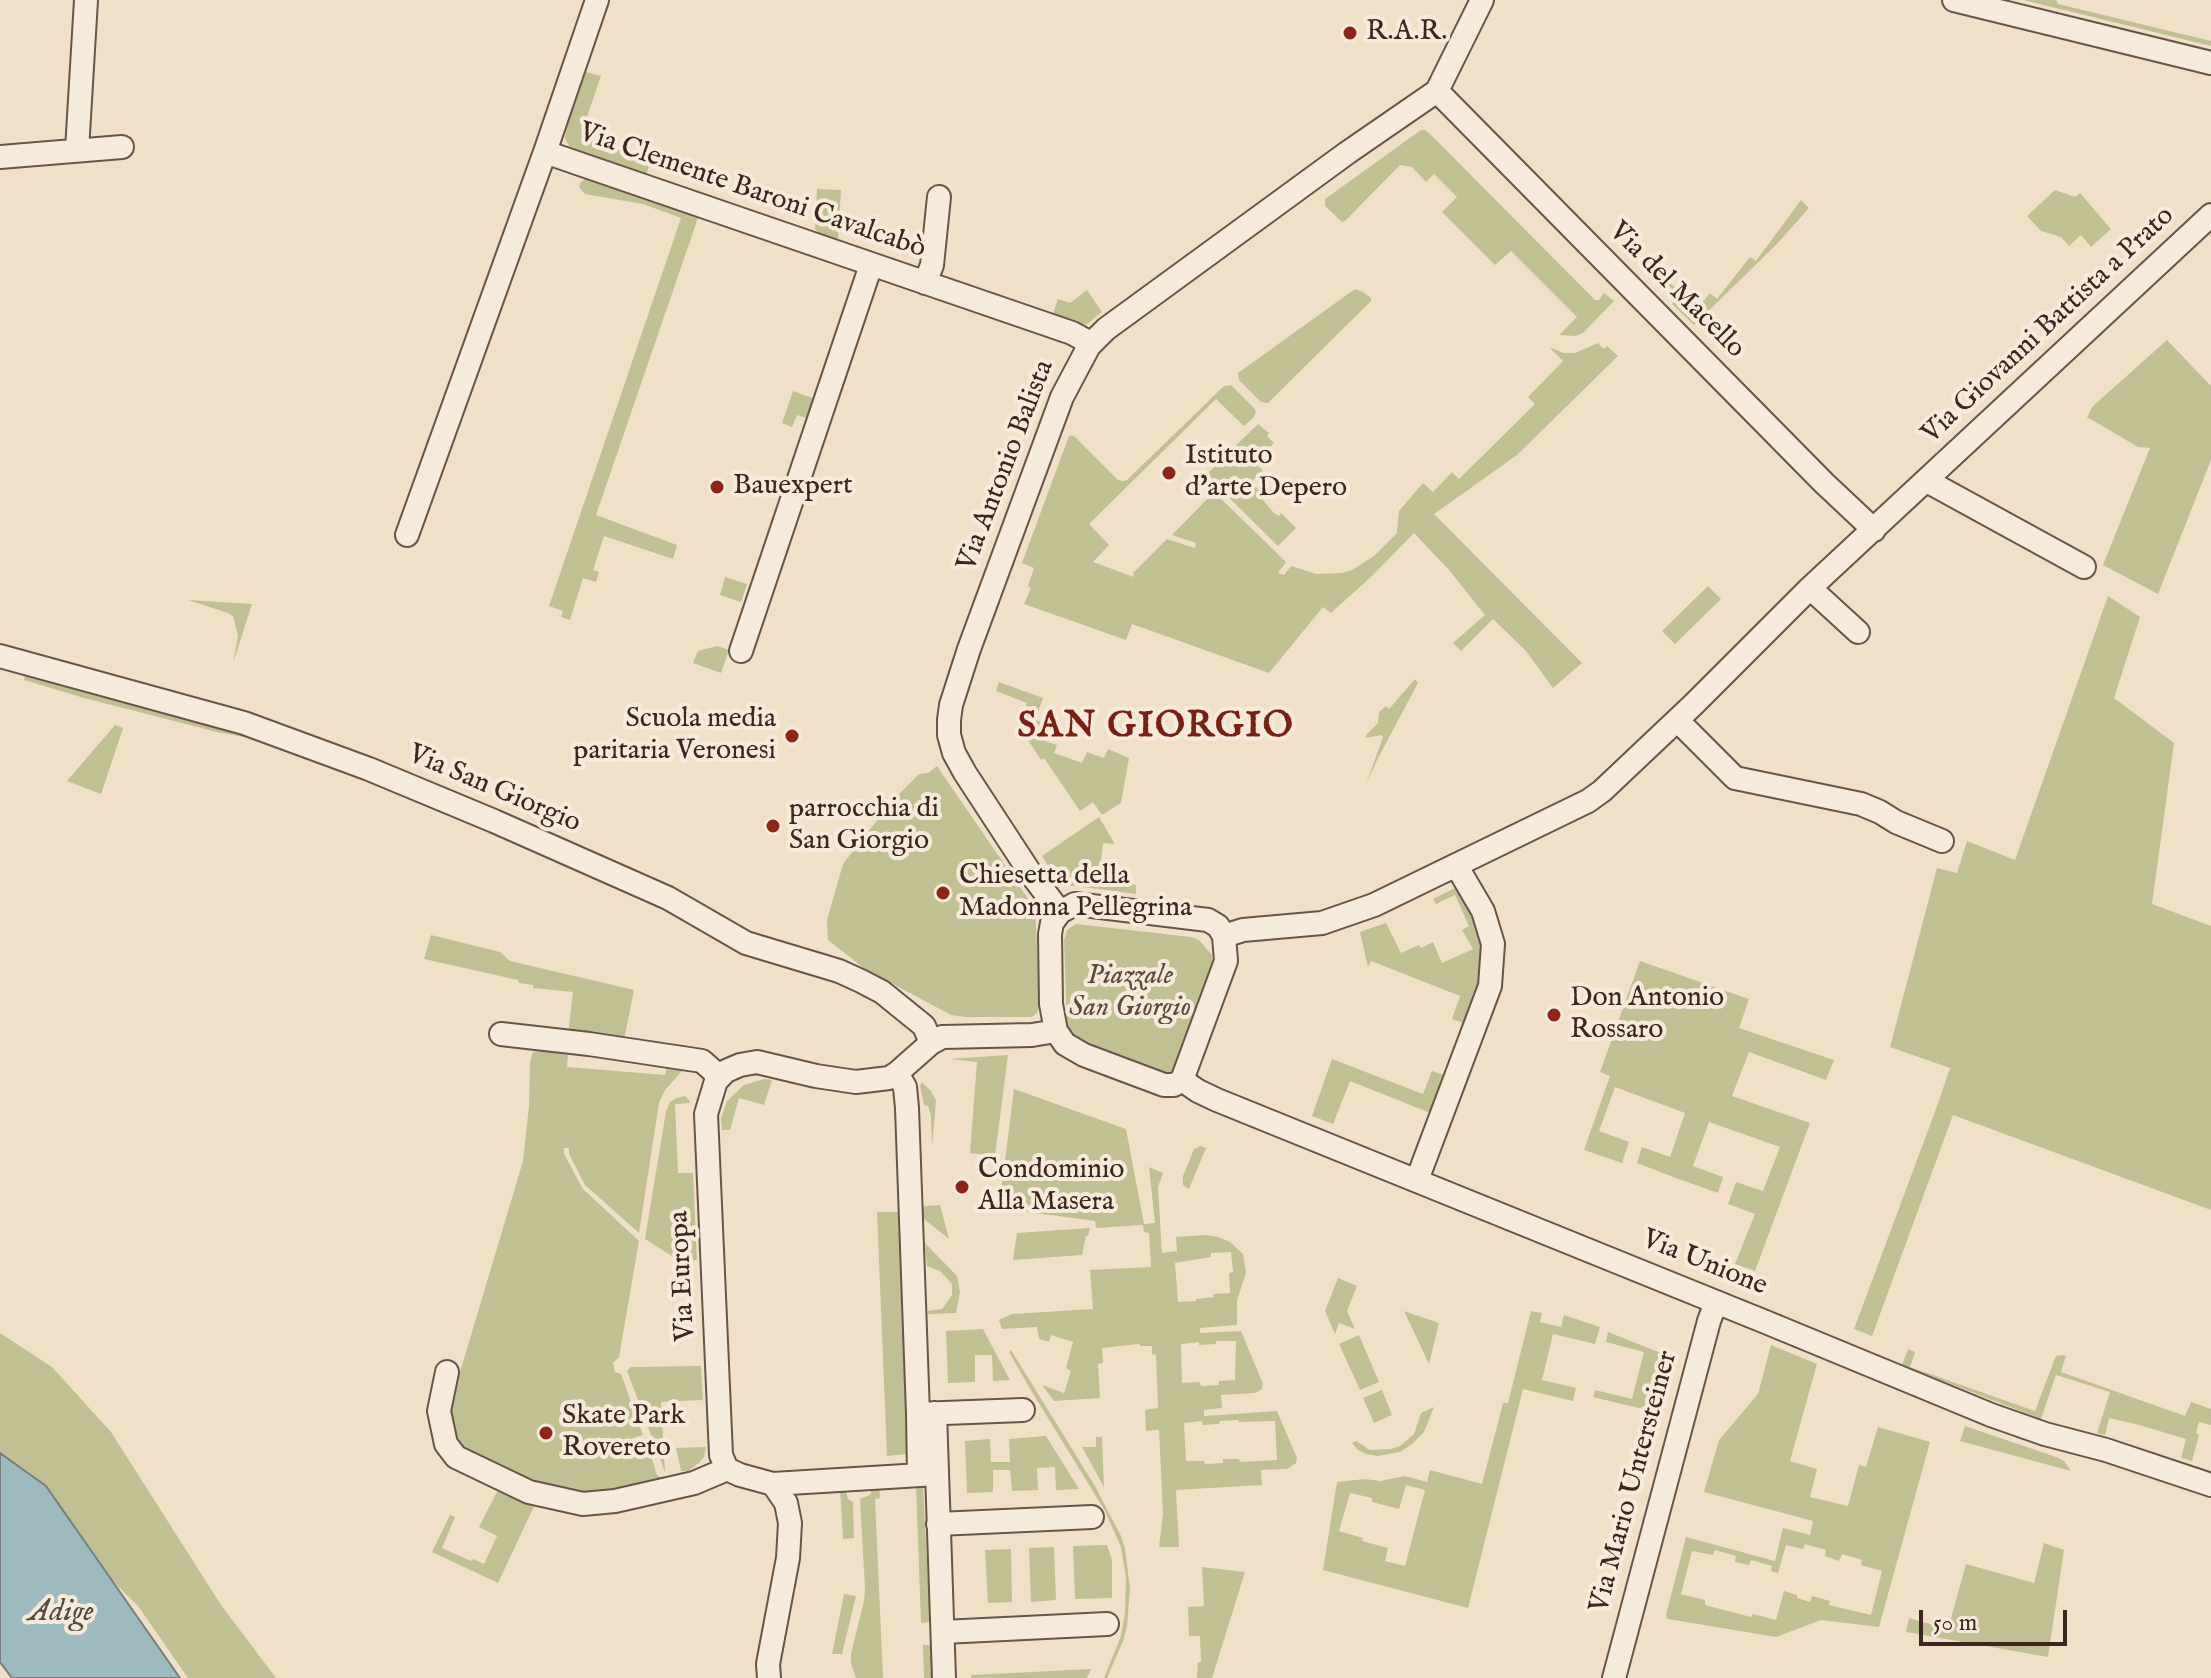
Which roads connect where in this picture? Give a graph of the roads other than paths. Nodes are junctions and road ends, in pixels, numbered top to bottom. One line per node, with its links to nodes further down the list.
1 (86, 0): 8 (street)
2 (597, 0): 9 (street, Via Clemente Baroni Cavalcabò)
3 (1482, 0): 6 (street, Via Antonio Balista)
4 (1954, 0): 5 (street)
5 (2211, 63)
6 (1437, 91): 15 (street, Via Antonio Balista); 17 (street, Via del Macello)
7 (122, 147): 8 (street)
8 (77, 150): 10 (street)
9 (545, 152): 13 (street, Via Clemente Baroni Cavalcabò); 18 (street)
10 (0, 157)
11 (939, 197): 14 (street)
12 (2211, 215): 16 (street, Via Giovanni Battista a Prato)
13 (871, 265): 14 (street, Via Clemente Baroni Cavalcabò); 22 (street)
14 (925, 283): 15 (street, Via Clemente Baroni Cavalcabò)
15 (1089, 346): 27 (street, Via Antonio Balista)
16 (1927, 481): 17 (street, Via Giovanni Battista a Prato); 19 (street, Via Giovanni Battista a Prato)
17 (1874, 530): 20 (street, Via Giovanni Battista a Prato)
18 (407, 535)
19 (2084, 567)
20 (1810, 588): 21 (street); 24 (street, Via Giovanni Battista a Prato)
21 (1858, 632)
22 (741, 651)
23 (0, 656): 31 (street, Via San Giorgio)
24 (1677, 720): 25 (street); 26 (street, Via Giovanni Battista a Prato)
25 (1942, 841)
26 (1456, 865): 28 (street, Via Giovanni Battista a Prato); 35 (street)
27 (1060, 912): 28 (street); 29 (street)
28 (1224, 936): 34 (street)
29 (1056, 1031): 31 (street); 34 (street)
30 (501, 1034): 33 (street)
31 (931, 1043): 32 (street)
32 (897, 1073): 33 (street); 38 (street)
33 (718, 1079): 40 (street, Via Europa)
34 (1182, 1080): 35 (street, Via Unione)
35 (1417, 1180): 36 (street, Via Unione)
36 (1716, 1302): 43 (street, Via Unione); 50 (street, Via Mario Untersteiner)
37 (447, 1372): 40 (street)
38 (924, 1409): 39 (street); 41 (street)
39 (1023, 1410)
40 (727, 1469): 42 (street)
41 (928, 1474): 42 (street); 45 (street)
42 (773, 1484): 48 (street)
43 (2211, 1485)
44 (1092, 1517): 45 (street)
45 (938, 1524): 47 (street)
46 (1107, 1624): 47 (street)
47 (943, 1632): 49 (street)
48 (769, 1678)
49 (944, 1678)
50 (1614, 1678)

